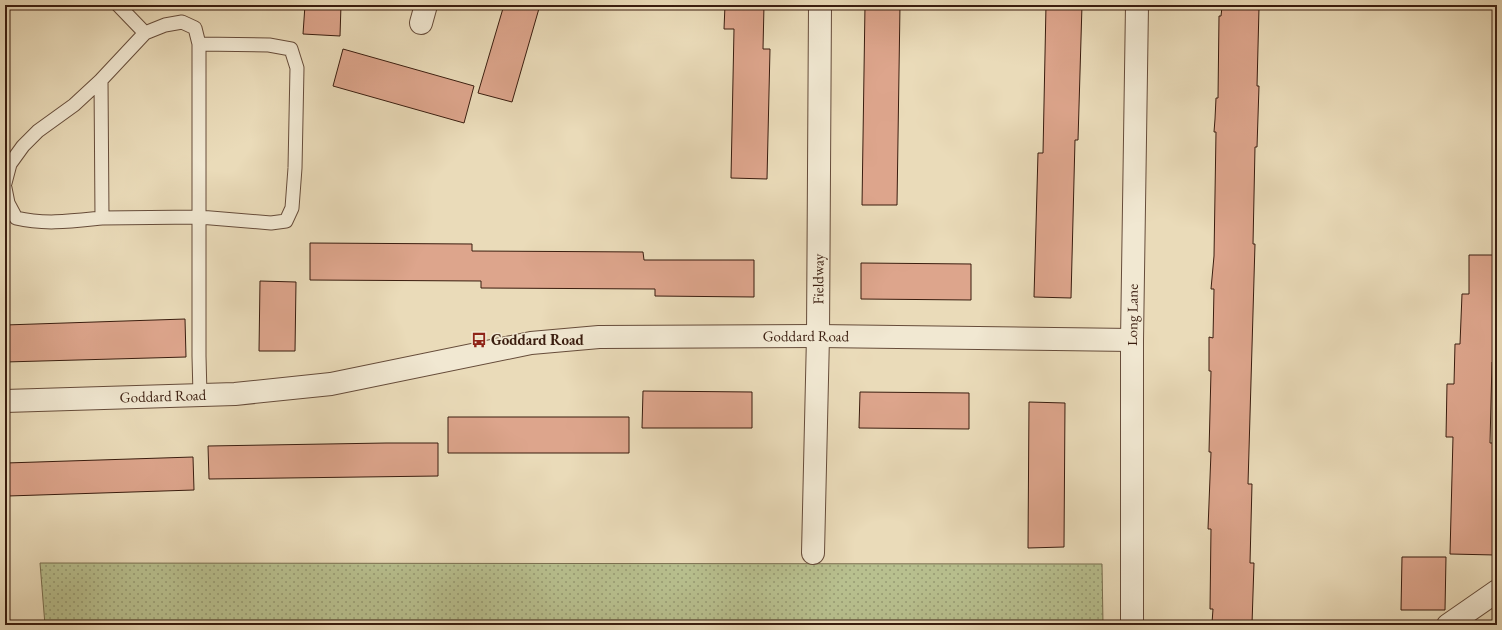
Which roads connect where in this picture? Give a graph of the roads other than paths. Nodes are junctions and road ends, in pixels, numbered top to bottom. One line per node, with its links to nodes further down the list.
1 (118, 5): 4 (lane)
2 (820, 5): 11 (street, Fieldway)
3 (1137, 5): 12 (street, Long Lane)
4 (145, 33): 5 (lane); 6 (lane)
5 (199, 44): 9 (lane); 9 (lane)
6 (101, 80): 7 (lane); 10 (lane)
7 (5, 183)
8 (5, 188): 10 (lane)
9 (199, 217): 10 (lane); 13 (lane)
10 (102, 218)
11 (818, 336): 12 (street, Goddard Road); 13 (street, Goddard Road); 15 (street, Fieldway)
12 (1132, 340): 17 (street, Long Lane)
13 (200, 395): 14 (street, Goddard Road)
14 (5, 401)
15 (813, 553)
16 (1497, 591): 18 (street)
17 (1132, 625)
18 (1448, 625)

